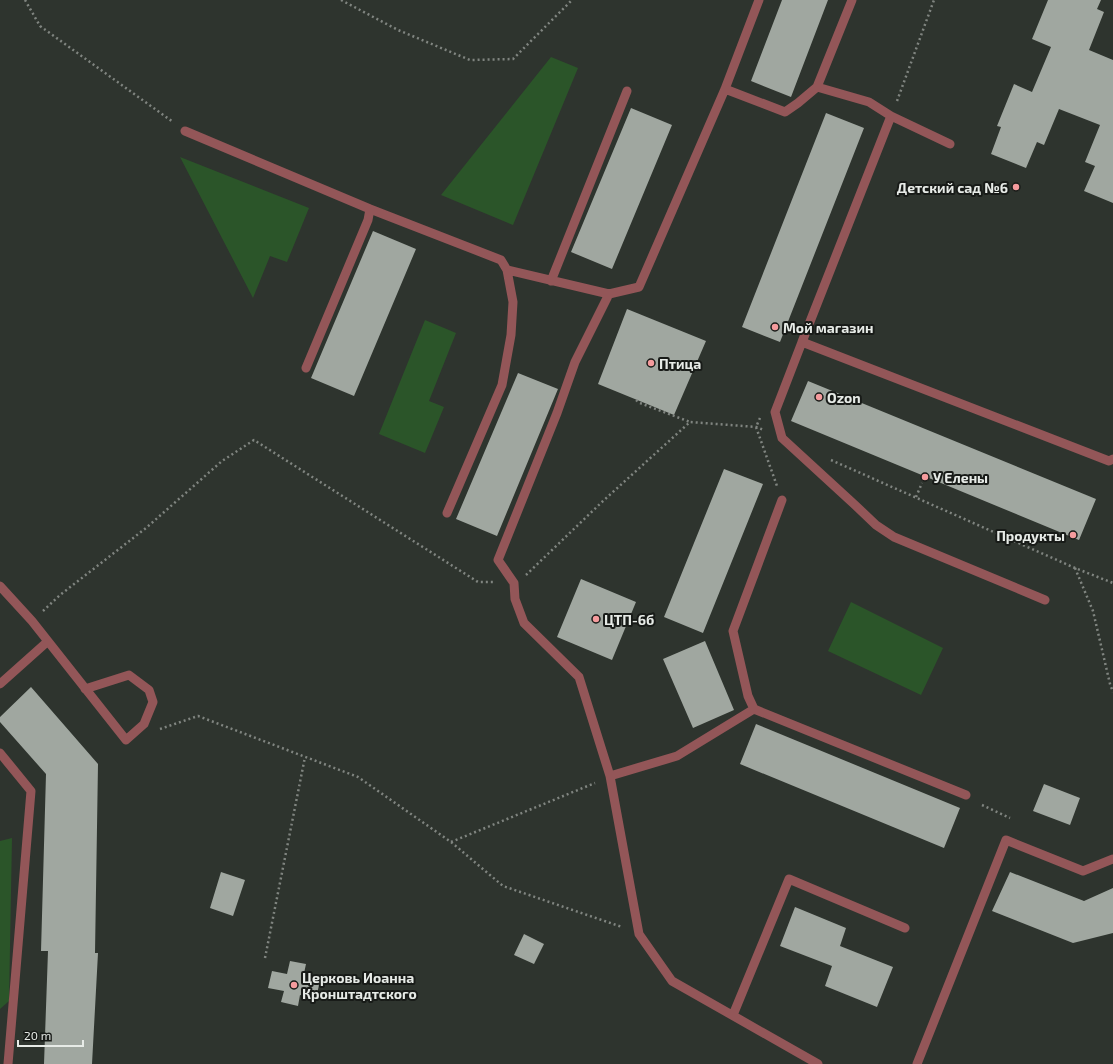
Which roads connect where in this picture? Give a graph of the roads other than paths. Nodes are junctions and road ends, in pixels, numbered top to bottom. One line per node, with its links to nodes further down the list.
1 (759, 0): 4 (lane)
2 (852, 0): 3 (lane)
3 (816, 87): 4 (lane); 6 (lane)
4 (725, 89): 12 (lane)
5 (627, 91): 11 (lane)
6 (891, 116): 8 (lane); 13 (lane)
7 (185, 131): 9 (lane)
8 (950, 144)
9 (370, 208): 10 (lane); 14 (lane)
10 (507, 270): 11 (lane); 17 (lane)
11 (551, 281): 12 (lane)
12 (609, 294): 25 (lane)
13 (802, 342): 15 (lane); 19 (lane)
14 (306, 368)
15 (1113, 459)
16 (782, 500): 23 (lane)
17 (447, 513)
18 (0, 586): 20 (lane)
19 (1045, 600)
20 (48, 642): 21 (lane); 22 (lane)
21 (0, 684)
22 (85, 689): 22 (lane)
23 (754, 709): 25 (lane); 26 (lane)
24 (0, 753): 30 (lane)
25 (610, 776): 29 (lane)
26 (966, 795)
27 (1113, 859): 32 (lane)
28 (905, 928): 29 (lane)
29 (733, 1016): 31 (lane)
30 (8, 1064)
31 (818, 1064)
32 (917, 1064)

